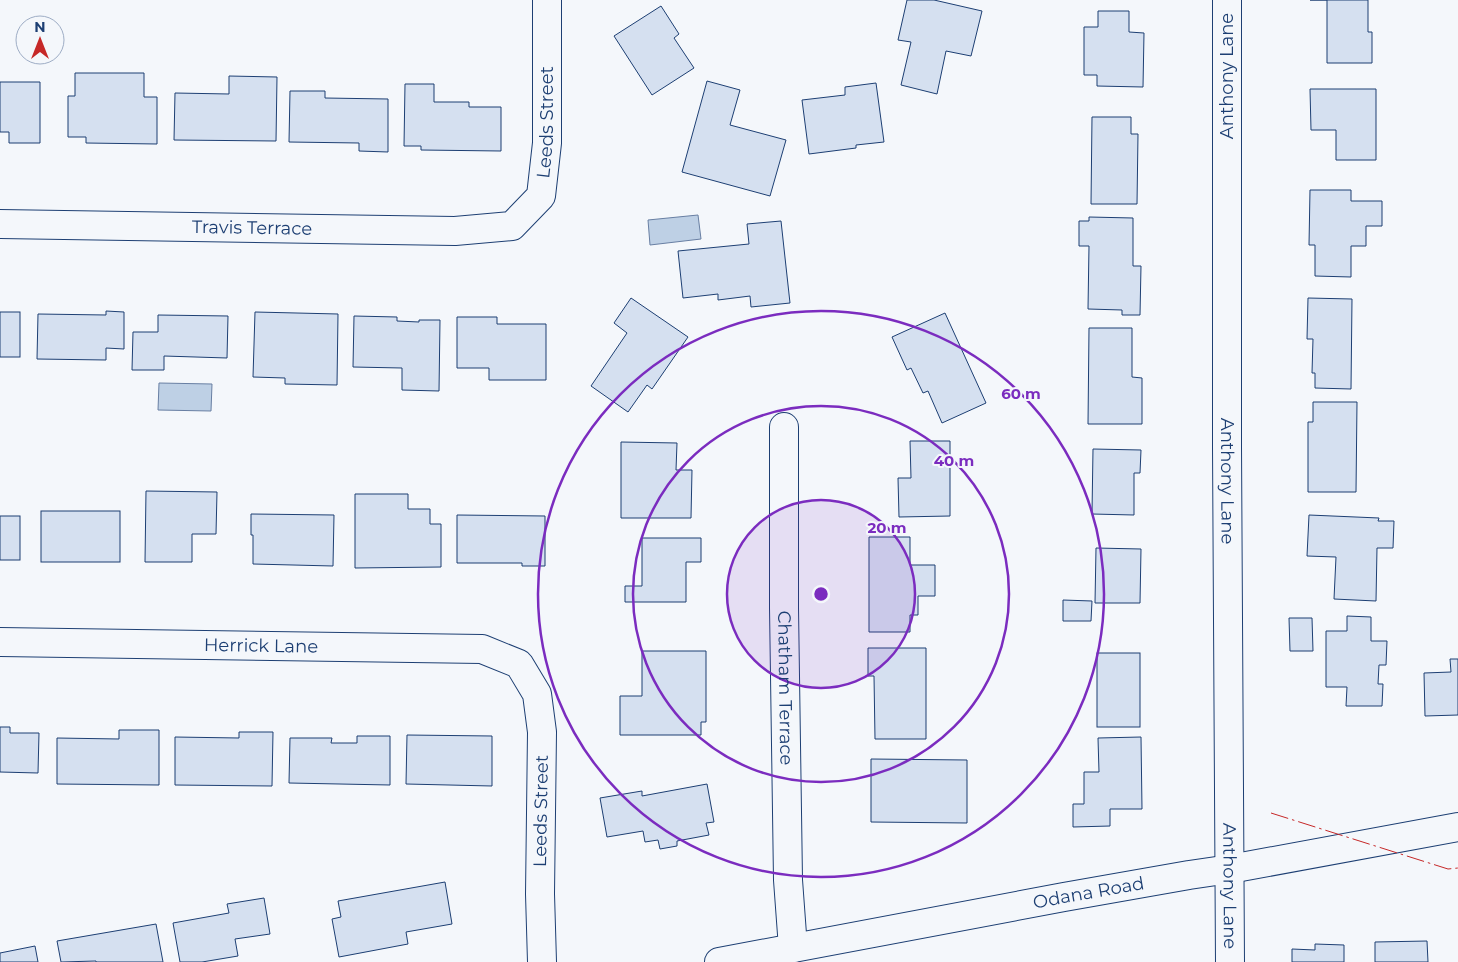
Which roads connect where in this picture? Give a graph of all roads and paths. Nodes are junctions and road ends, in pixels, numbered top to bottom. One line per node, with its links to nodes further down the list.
1 (548, 0): 4 (street, Leeds Street)
2 (1227, 0): 9 (street, Anthony Lane)
3 (0, 224): 4 (street, Travis Terrace)
4 (504, 226)
5 (784, 427): 10 (street, Chatham Terrace)
6 (0, 642): 7 (street, Herrick Lane)
7 (519, 664): 11 (street, Leeds Street)
8 (1458, 828): 9 (street, Odana Road)
9 (1230, 869): 10 (street, Odana Road); 13 (street, Anthony Lane)
10 (793, 948): 12 (street, Odana Road)
11 (542, 962)
12 (720, 962)
13 (1230, 962)

